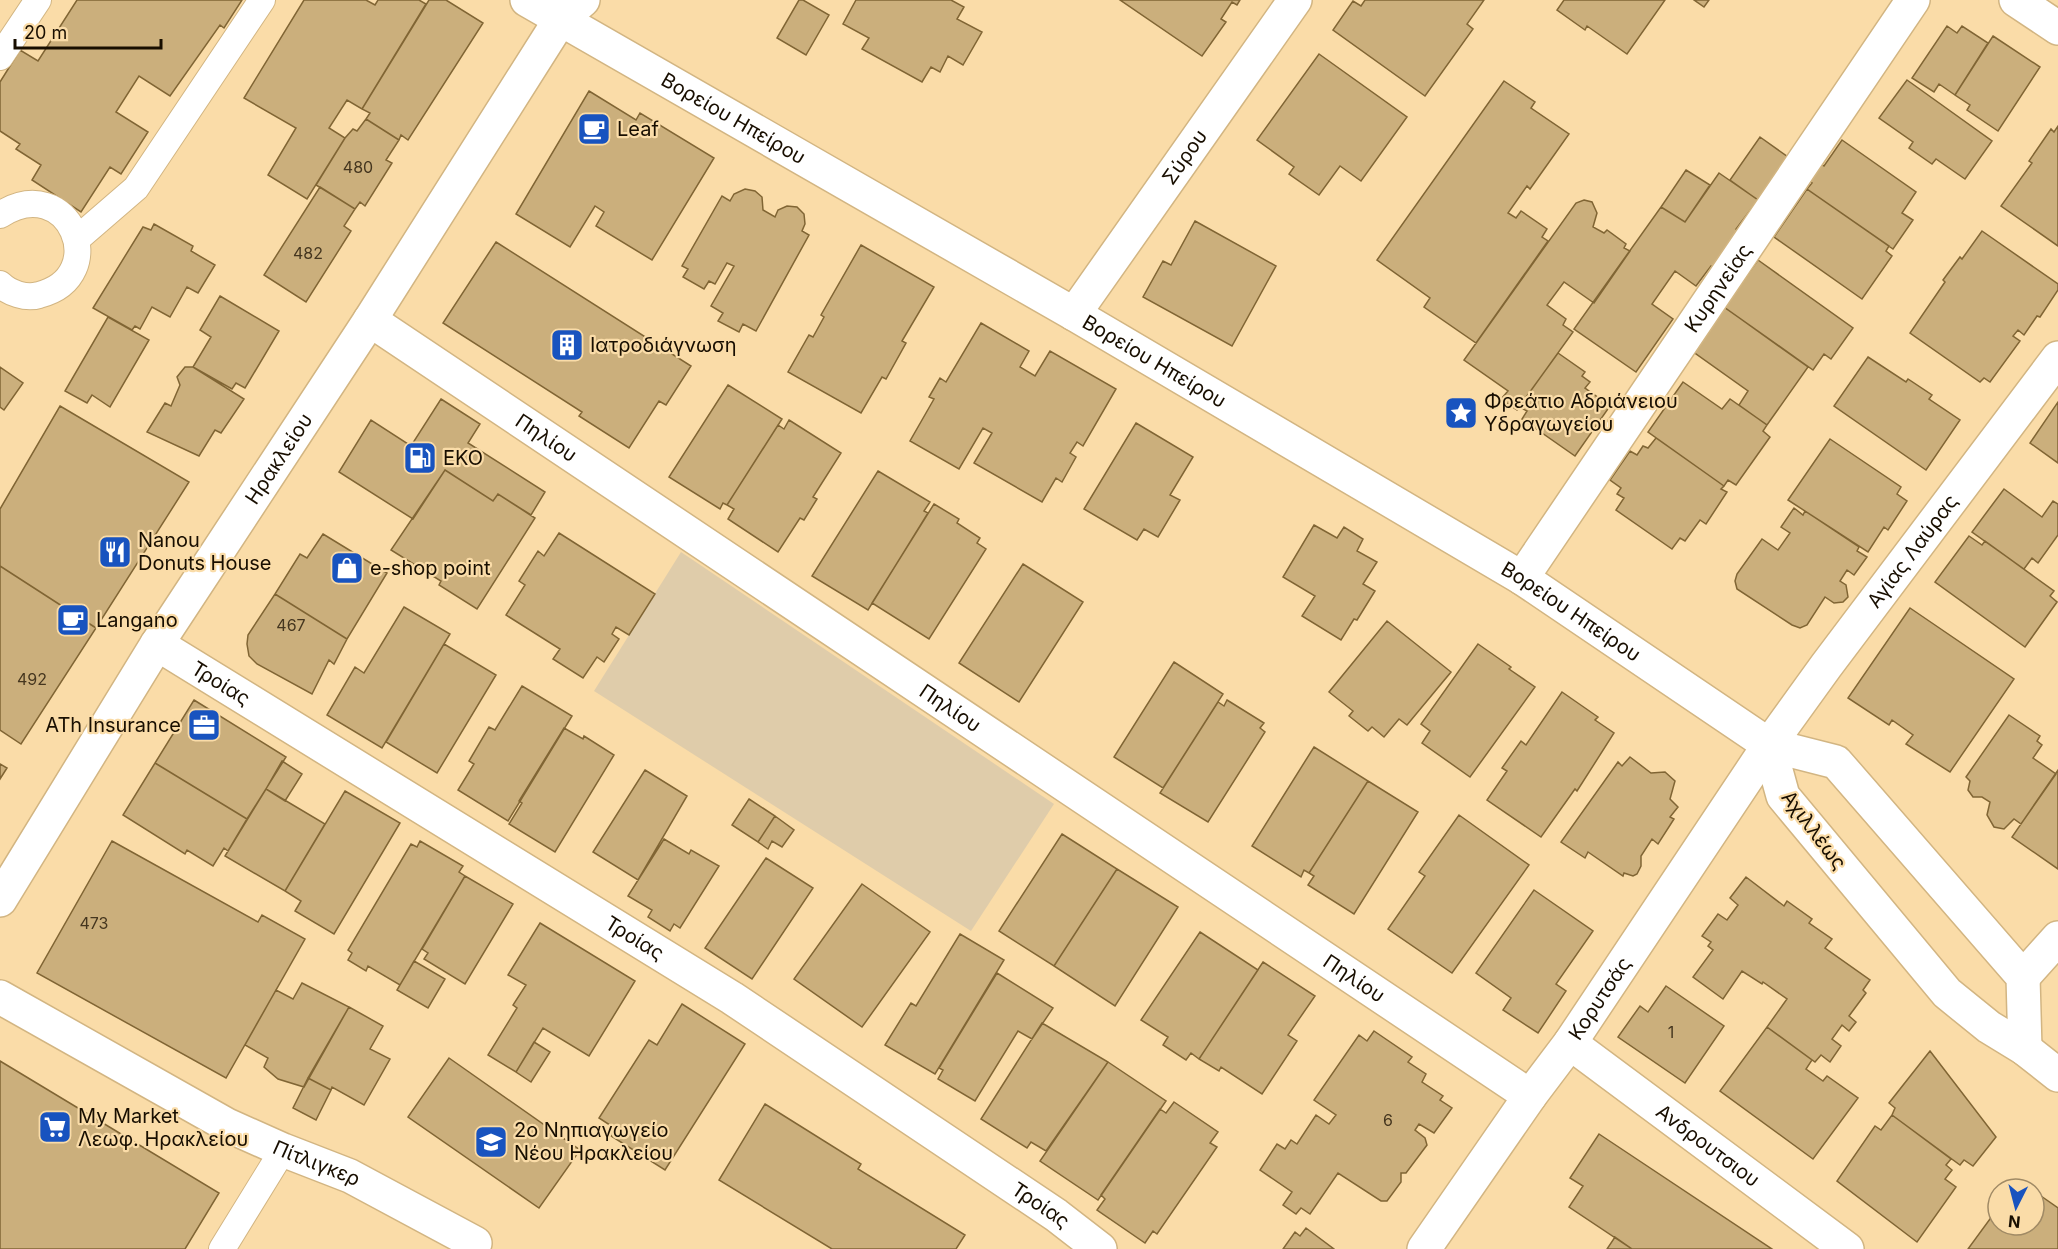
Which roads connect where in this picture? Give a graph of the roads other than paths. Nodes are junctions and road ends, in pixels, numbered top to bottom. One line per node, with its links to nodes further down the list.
1 (38, 0): 9 (lane)
2 (262, 0): 11 (lane)
3 (527, 0): 7 (street, Βορείου Ηπείρου)
4 (1295, 0): 13 (street, Σύρου)
5 (1913, 0): 16 (street, Κυρηνείας)
6 (2016, 0): 8 (street)
7 (569, 7): 13 (street, Βορείου Ηπείρου); 14 (street, Ηρακλείου)
8 (2058, 28)
9 (0, 57)
10 (0, 215): 11 (lane)
11 (77, 239): 12 (lane)
12 (0, 284)
13 (1074, 314): 16 (street, Βορείου Ηπείρου)
14 (370, 320): 17 (street, Ηρακλείου); 26 (street, Πηλίου)
15 (2058, 358): 18 (street, Αγίας Λαύρας)
16 (1522, 578): 18 (street, Βορείου Ηπείρου)
17 (157, 644): 19 (street, Ηρακλείου); 30 (street, Τροίας)
18 (1769, 745): 21 (street); 23 (street, Κορυτσάς); 24 (street, Αχιλλέως)
19 (0, 900)
20 (2058, 938): 21 (street)
21 (2023, 977): 24 (street)
22 (0, 998): 27 (street, Πίτλιγκερ)
23 (1570, 1043): 26 (street, Κορυτσάς); 32 (street, Ανδρουτσιου)
24 (2025, 1049): 25 (street, Αχιλλέως)
25 (2058, 1075)
26 (1530, 1096): 31 (street, Κορυτσάς)
27 (283, 1150): 28 (street, Πίτλιγκερ); 29 (lane)
28 (476, 1243)
29 (222, 1249)
30 (1100, 1249)
31 (1424, 1249)
32 (1847, 1249)

